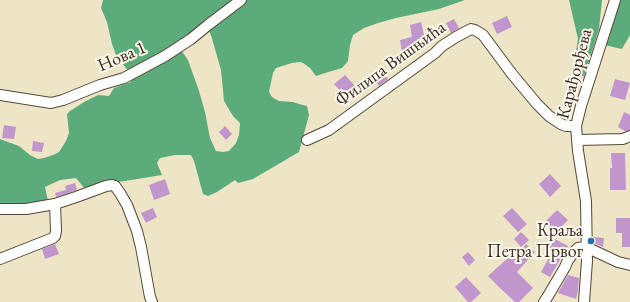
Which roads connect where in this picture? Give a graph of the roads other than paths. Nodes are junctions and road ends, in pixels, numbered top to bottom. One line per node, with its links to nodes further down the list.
1 (241, 0): 5 (street, Нова 1)
2 (609, 0): 4 (street)
3 (615, 0): 4 (street, Карађорђева)
4 (607, 21): 6 (street, Карађорђева)
5 (0, 96)
6 (576, 126): 8 (street, Филипа Вишњића); 9 (street, Карађорђева)
7 (630, 136): 9 (street)
8 (307, 140)
9 (578, 140): 12 (street, Карађорђева)
10 (55, 204): 11 (street); 13 (street); 15 (street)
11 (0, 210)
12 (586, 247): 14 (street); 16 (street); 17 (street, Карађорђева)
13 (0, 259)
14 (630, 265)
15 (152, 302)
16 (544, 302)
17 (584, 302)

